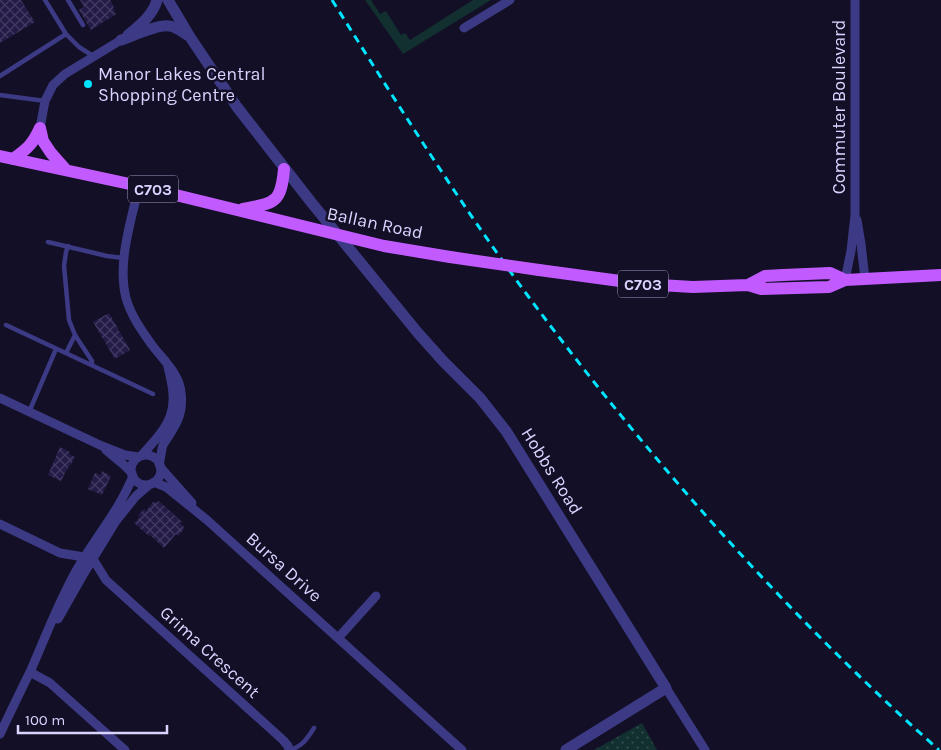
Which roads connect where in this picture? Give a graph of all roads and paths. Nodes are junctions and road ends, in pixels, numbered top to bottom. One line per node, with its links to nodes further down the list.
1 (45, 0): 9 (lane)
2 (68, 0): 7 (lane)
3 (157, 0): 11 (street)
4 (168, 0): 10 (street, Hobbs Road)
5 (510, 0): 8 (street)
6 (855, 0): 23 (street, Commuter Boulevard)
7 (83, 25)
8 (464, 28)
9 (66, 34): 12 (lane); 13 (lane)
10 (190, 36): 11 (street); 19 (street, Hobbs Road)
11 (121, 40): 12 (street)
12 (94, 57): 15 (street)
13 (0, 76)
14 (0, 95): 15 (lane)
15 (45, 102): 16 (street)
16 (40, 128): 18 (main road); 20 (main road)
17 (0, 156): 18 (main road, Ballan Road / C703)
18 (13, 159): 20 (main road, Ballan Road / C703)
19 (284, 169): 22 (main road); 24 (street, Hobbs Road)
20 (66, 170): 21 (main road, Ballan Road / C703)
21 (139, 186): 22 (main road, Ballan Road / C703); 27 (street)
22 (238, 210): 24 (main road, Ballan Road / C703)
23 (855, 215): 29 (street, Commuter Boulevard); 30 (street, Commuter Boulevard)
24 (338, 234): 30 (main road, Ballan Road / C703, bridge); 54 (street, Hobbs Road)
25 (48, 242): 26 (lane)
26 (68, 246): 27 (lane); 32 (lane)
27 (124, 258): 36 (street)
28 (941, 275): 29 (main road, Ballan Road / C703)
29 (865, 279): 30 (main road, Ballan Road / C703)
30 (845, 280)
31 (6, 325): 33 (lane)
32 (76, 335): 34 (lane); 35 (lane)
33 (56, 349): 34 (lane); 39 (lane)
34 (66, 353): 35 (lane)
35 (92, 365): 37 (lane)
36 (167, 365): 41 (street); 42 (street)
37 (153, 394)
38 (0, 398): 39 (street)
39 (29, 412): 40 (street)
40 (102, 446): 41 (street); 43 (street)
41 (139, 457): 42 (street); 43 (street)
42 (160, 466): 44 (street); 45 (street, Bursa Drive)
43 (132, 475): 44 (street); 48 (street)
44 (152, 483): 45 (street, Bursa Drive); 48 (street)
45 (207, 520): 52 (street, Bursa Drive)
46 (0, 524): 47 (street)
47 (60, 553): 48 (street); 49 (street)
48 (88, 558): 49 (street); 50 (street, Grima Crescent)
49 (79, 573): 50 (street); 53 (street)
50 (106, 580): 58 (street, Grima Crescent)
51 (376, 596): 52 (street)
52 (338, 638): 59 (street, Bursa Drive)
53 (30, 672): 56 (street); 57 (street)
54 (666, 688): 60 (street); 61 (street, Hobbs Road)
55 (314, 728): 58 (lane, Grima Crescent)
56 (0, 734)
57 (125, 750)
58 (289, 750)
59 (462, 750)
60 (566, 750)
61 (705, 750)

